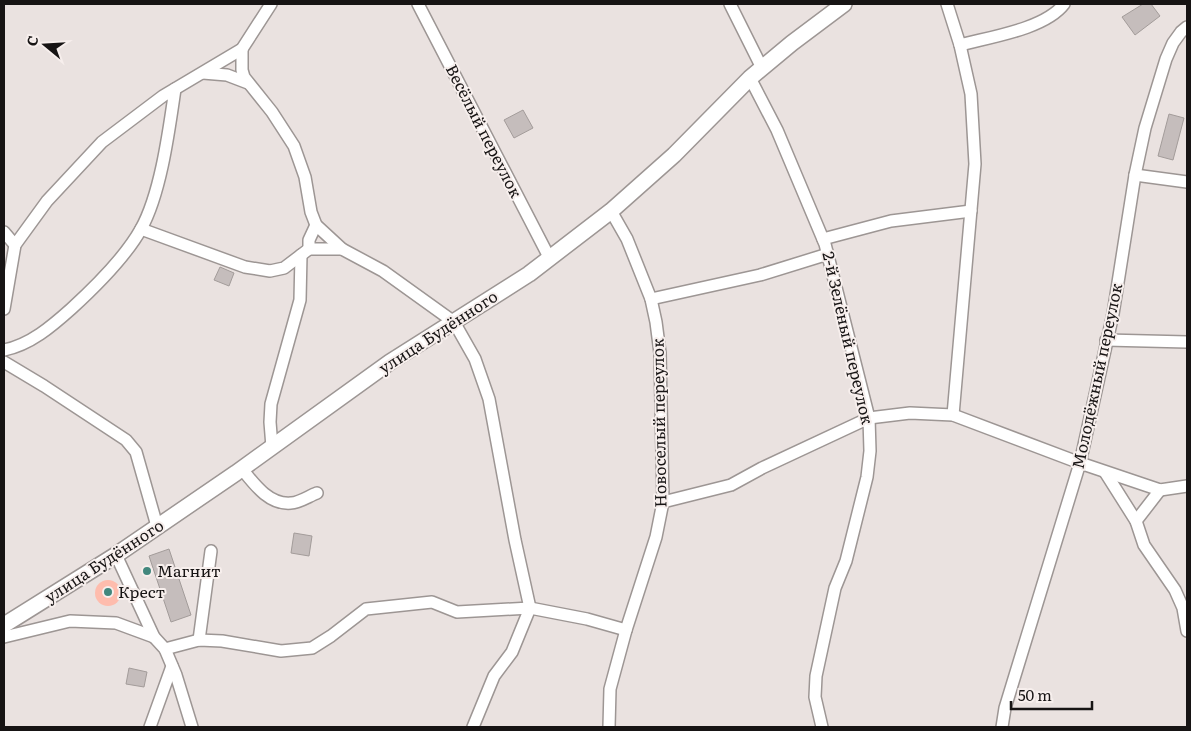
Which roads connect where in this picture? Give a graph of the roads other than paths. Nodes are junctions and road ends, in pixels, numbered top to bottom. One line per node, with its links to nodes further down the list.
1 (271, 4): 9 (street)
2 (418, 4): 27 (street, Весёлый переулок)
3 (730, 4): 10 (street)
4 (844, 4): 10 (main road, улица Будённого)
5 (947, 4): 8 (street)
6 (1064, 4): 8 (street)
7 (1187, 27): 15 (street, Молодёжный переулок)
8 (960, 46): 18 (street)
9 (242, 49): 11 (street); 13 (street)
10 (762, 68): 12 (main road, улица Будённого)
11 (203, 73): 13 (street); 14 (street)
12 (750, 78): 17 (main road, улица Будённого); 22 (street, 2-й Зелёный переулок)
13 (248, 83): 19 (street)
14 (175, 89): 20 (street); 23 (street)
15 (1134, 175): 16 (street); 31 (street, Молодёжный переулок)
16 (1187, 182)
17 (611, 211): 27 (main road, улица Будённого); 28 (street, Новоселый переулок)
18 (970, 211): 22 (street); 35 (street)
19 (316, 225): 24 (street); 25 (street)
20 (141, 229): 25 (street); 33 (street)
21 (4, 232): 23 (street)
22 (823, 239): 26 (street, 2-й Зелёный переулок)
23 (15, 245): 29 (street)
24 (342, 249): 25 (street); 30 (street)
25 (305, 252): 37 (street)
26 (828, 254): 28 (street); 36 (street, 2-й Зелёный переулок)
27 (549, 257): 30 (main road, улица Будённого)
28 (651, 299): 44 (street, Новоселый переулок)
29 (4, 309)
30 (454, 322): 37 (main road, улица Будённого); 49 (street)
31 (1106, 340): 32 (street); 38 (street, Молодёжный переулок)
32 (1187, 342)
33 (4, 350)
34 (4, 362): 46 (street)
35 (953, 415): 36 (street); 38 (street)
36 (869, 418): 44 (street); 62 (street, 2-й Зелёный переулок)
37 (272, 447): 39 (main road, улица Будённого)
38 (1080, 463): 40 (street); 63 (street, Молодёжный переулок)
39 (242, 469): 43 (street); 46 (main road, улица Будённого)
40 (1105, 472): 42 (street); 45 (street)
41 (1187, 486): 42 (street)
42 (1160, 490): 45 (street)
43 (317, 493)
44 (663, 502): 51 (street, Новоселый переулок)
45 (1136, 520): 52 (street)
46 (157, 526): 48 (main road, улица Будённого)
47 (211, 551): 55 (street)
48 (116, 555): 50 (main road, улица Будённого); 54 (street)
49 (530, 608): 51 (street); 55 (street); 60 (street)
50 (4, 625)
51 (626, 630): 61 (street, Новоселый переулок)
52 (1187, 631)
53 (4, 637): 54 (street)
54 (154, 637): 56 (street)
55 (198, 640): 56 (street)
56 (165, 649): 57 (street)
57 (172, 666): 58 (street); 59 (street)
58 (150, 727)
59 (192, 727)
60 (473, 727)
61 (609, 727)
62 (822, 727)
63 (1002, 727)

